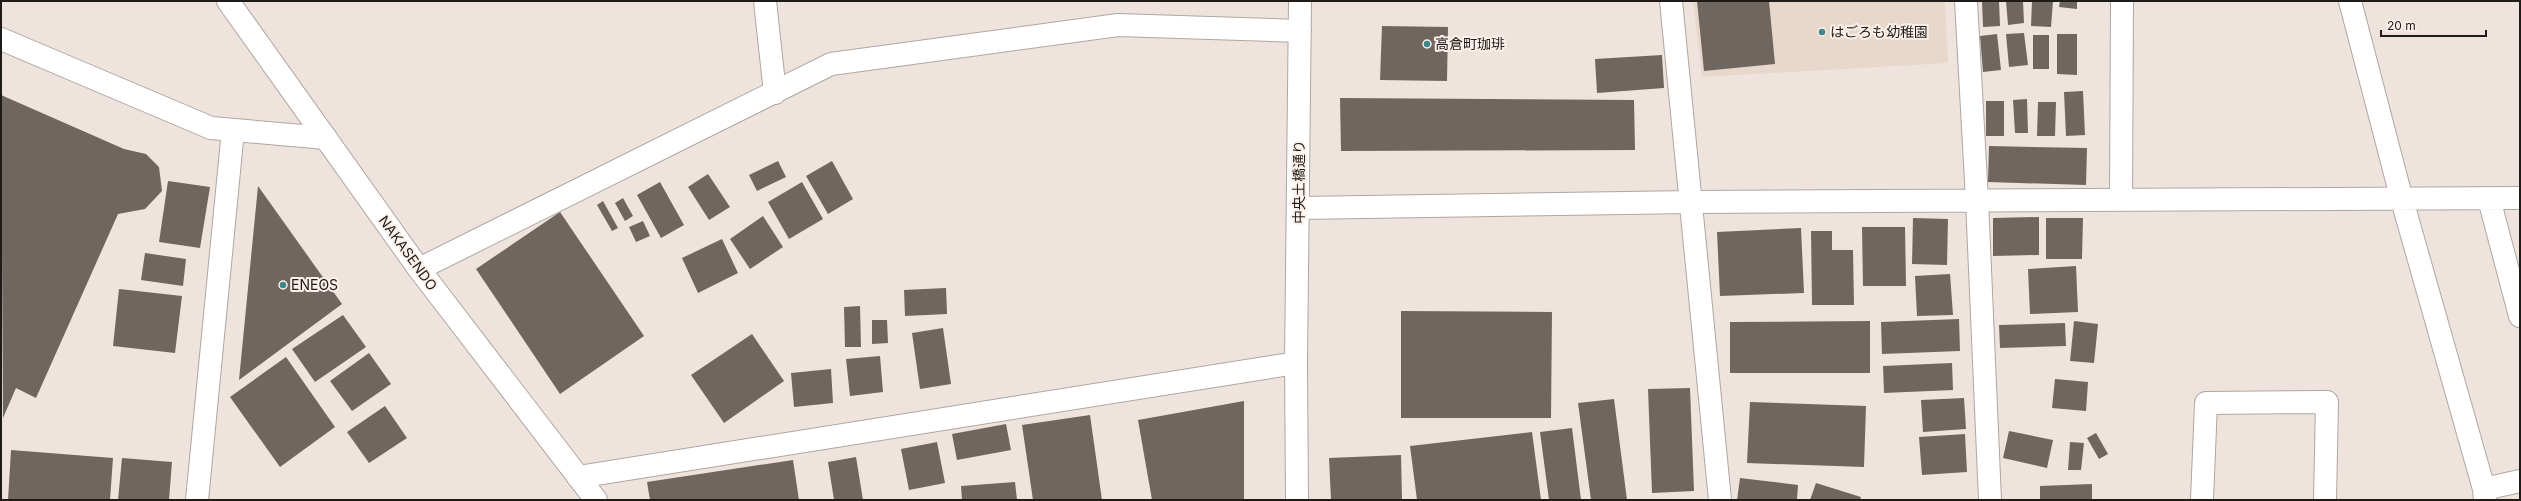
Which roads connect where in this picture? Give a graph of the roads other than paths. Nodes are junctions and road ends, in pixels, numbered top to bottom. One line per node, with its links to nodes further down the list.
1 (765, 1): 10 (main road)
2 (1300, 1): 8 (main road, 中央土橋通り)
3 (1671, 1): 18 (main road)
4 (1966, 1): 15 (main road)
5 (2122, 1): 16 (main road)
6 (2350, 1): 17 (main road)
7 (233, 3): 12 (main road, NAKASENDO)
8 (1300, 31): 10 (main road); 19 (main road, 中央土橋通り)
9 (1, 39): 11 (main road)
10 (775, 93): 20 (main road)
11 (233, 130): 12 (main road); 26 (main road)
12 (326, 138): 20 (main road, NAKASENDO)
13 (2520, 198): 14 (main road)
14 (2489, 199): 17 (main road); 21 (main road)
15 (1977, 200): 16 (main road); 18 (main road); 30 (main road)
16 (2121, 200): 17 (main road)
17 (2402, 200): 25 (main road)
18 (1692, 202): 19 (main road); 29 (main road)
19 (1299, 208): 22 (main road, 中央土橋通り)
20 (419, 269): 23 (main road, NAKASENDO)
21 (2520, 316)
22 (1296, 363): 23 (main road); 28 (main road, 中央土橋通り)
23 (578, 477): 27 (main road, NAKASENDO)
24 (2520, 481): 25 (main road)
25 (2484, 494)
26 (197, 500)
27 (596, 500)
28 (1297, 500)
29 (1720, 500)
30 (1990, 500)
31 (2202, 500): 32 (main road)
32 (2325, 500)

